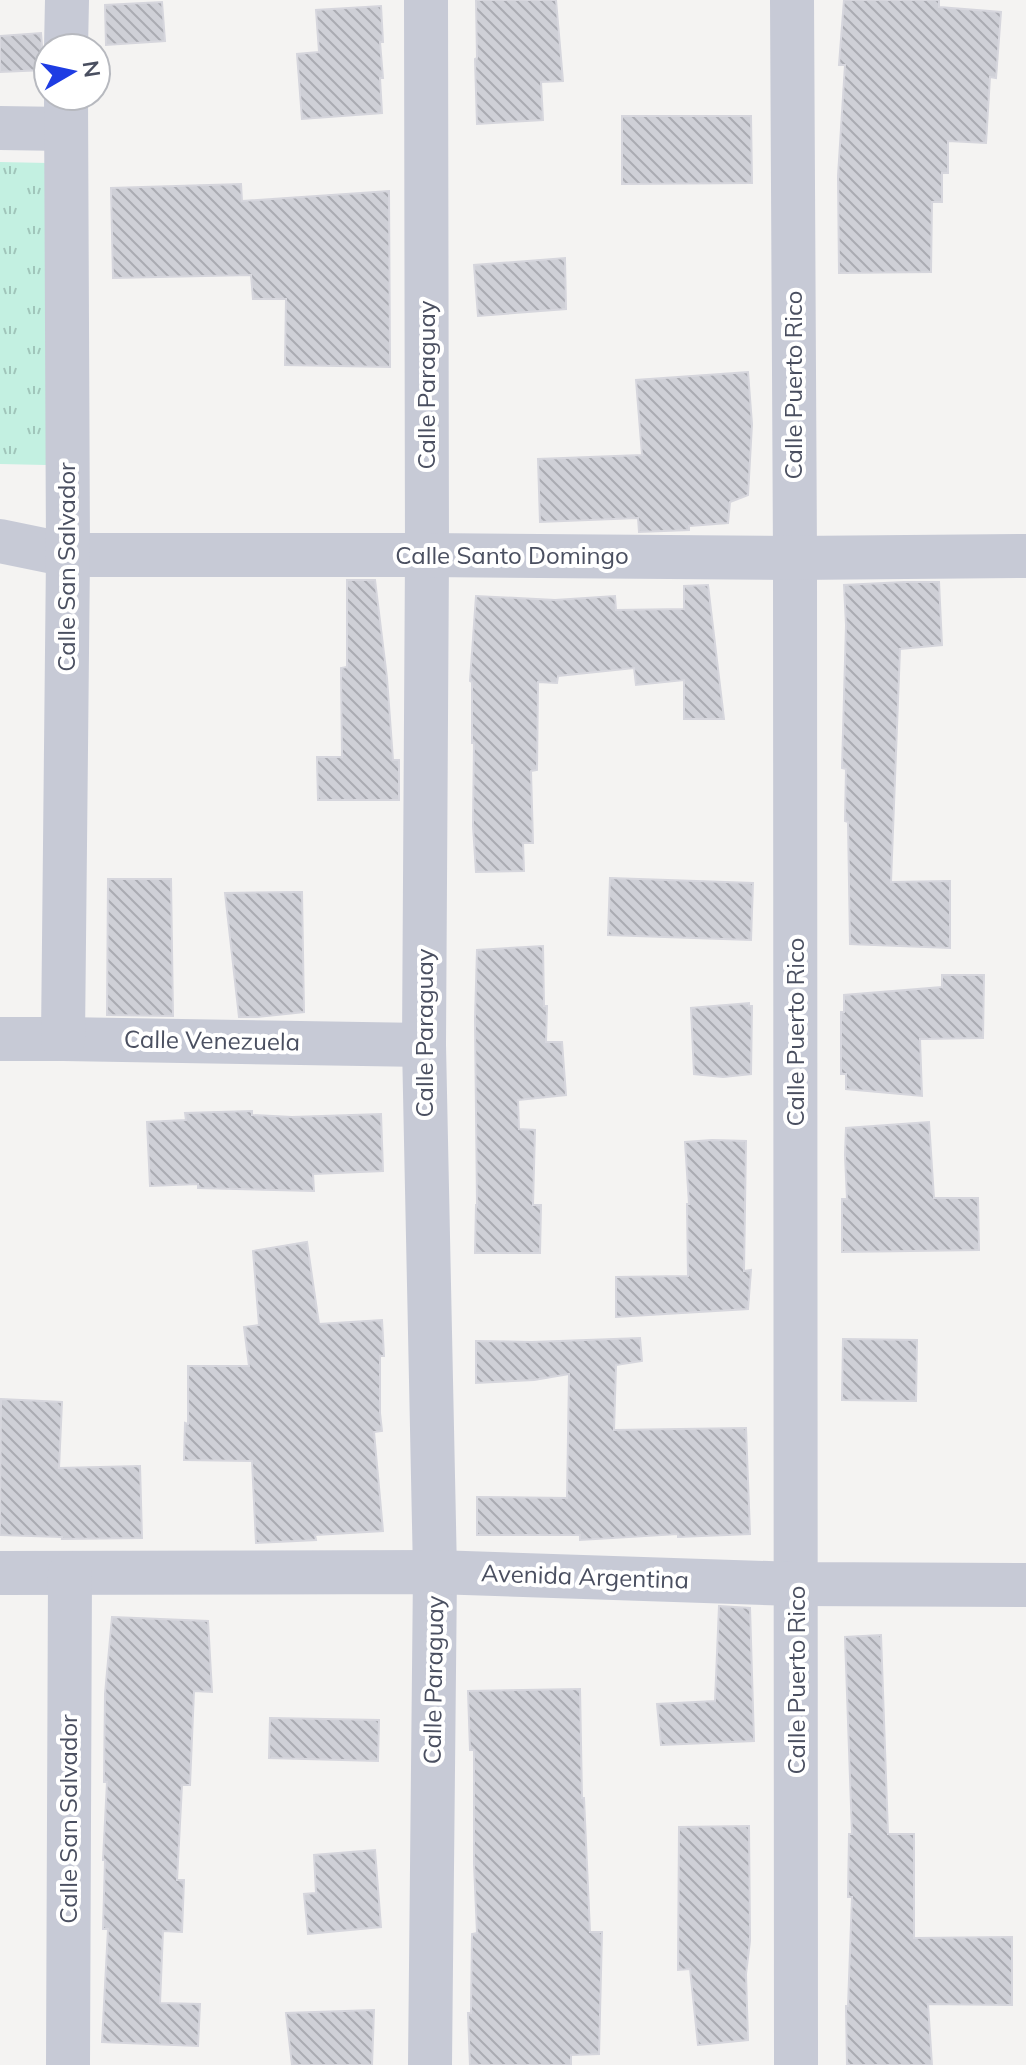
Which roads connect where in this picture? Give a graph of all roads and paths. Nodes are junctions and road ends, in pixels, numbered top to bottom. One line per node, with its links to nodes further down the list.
1 (67, 0): 4 (street)
2 (426, 0): 9 (street, Calle Paraguay)
3 (792, 0): 11 (street, Calle Puerto Rico)
4 (66, 32)
5 (66, 112): 6 (street); 8 (street, Calle San Salvador)
6 (0, 128)
7 (0, 541): 8 (street, Calle Santo Domingo)
8 (68, 555): 9 (street, Calle Santo Domingo); 13 (street, Calle San Salvador)
9 (427, 555): 11 (street, Calle Santo Domingo); 14 (street, Calle Paraguay)
10 (1026, 556): 11 (street, Calle Santo Domingo)
11 (795, 558): 18 (street, Calle Puerto Rico)
12 (0, 1039): 13 (street, Calle Venezuela)
13 (63, 1039): 14 (street, Calle Venezuela)
14 (424, 1045): 15 (street, Calle Paraguay)
15 (435, 1572): 17 (street, Avenida Argentina); 18 (street, Avenida Argentina); 21 (street, Calle Paraguay)
16 (0, 1573): 17 (street, Avenida Argentina)
17 (70, 1573): 20 (street, Calle San Salvador)
18 (796, 1584): 19 (street, Avenida Argentina); 22 (street, Calle Puerto Rico)
19 (1026, 1585)
20 (68, 2065)
21 (430, 2065)
22 (796, 2065)

